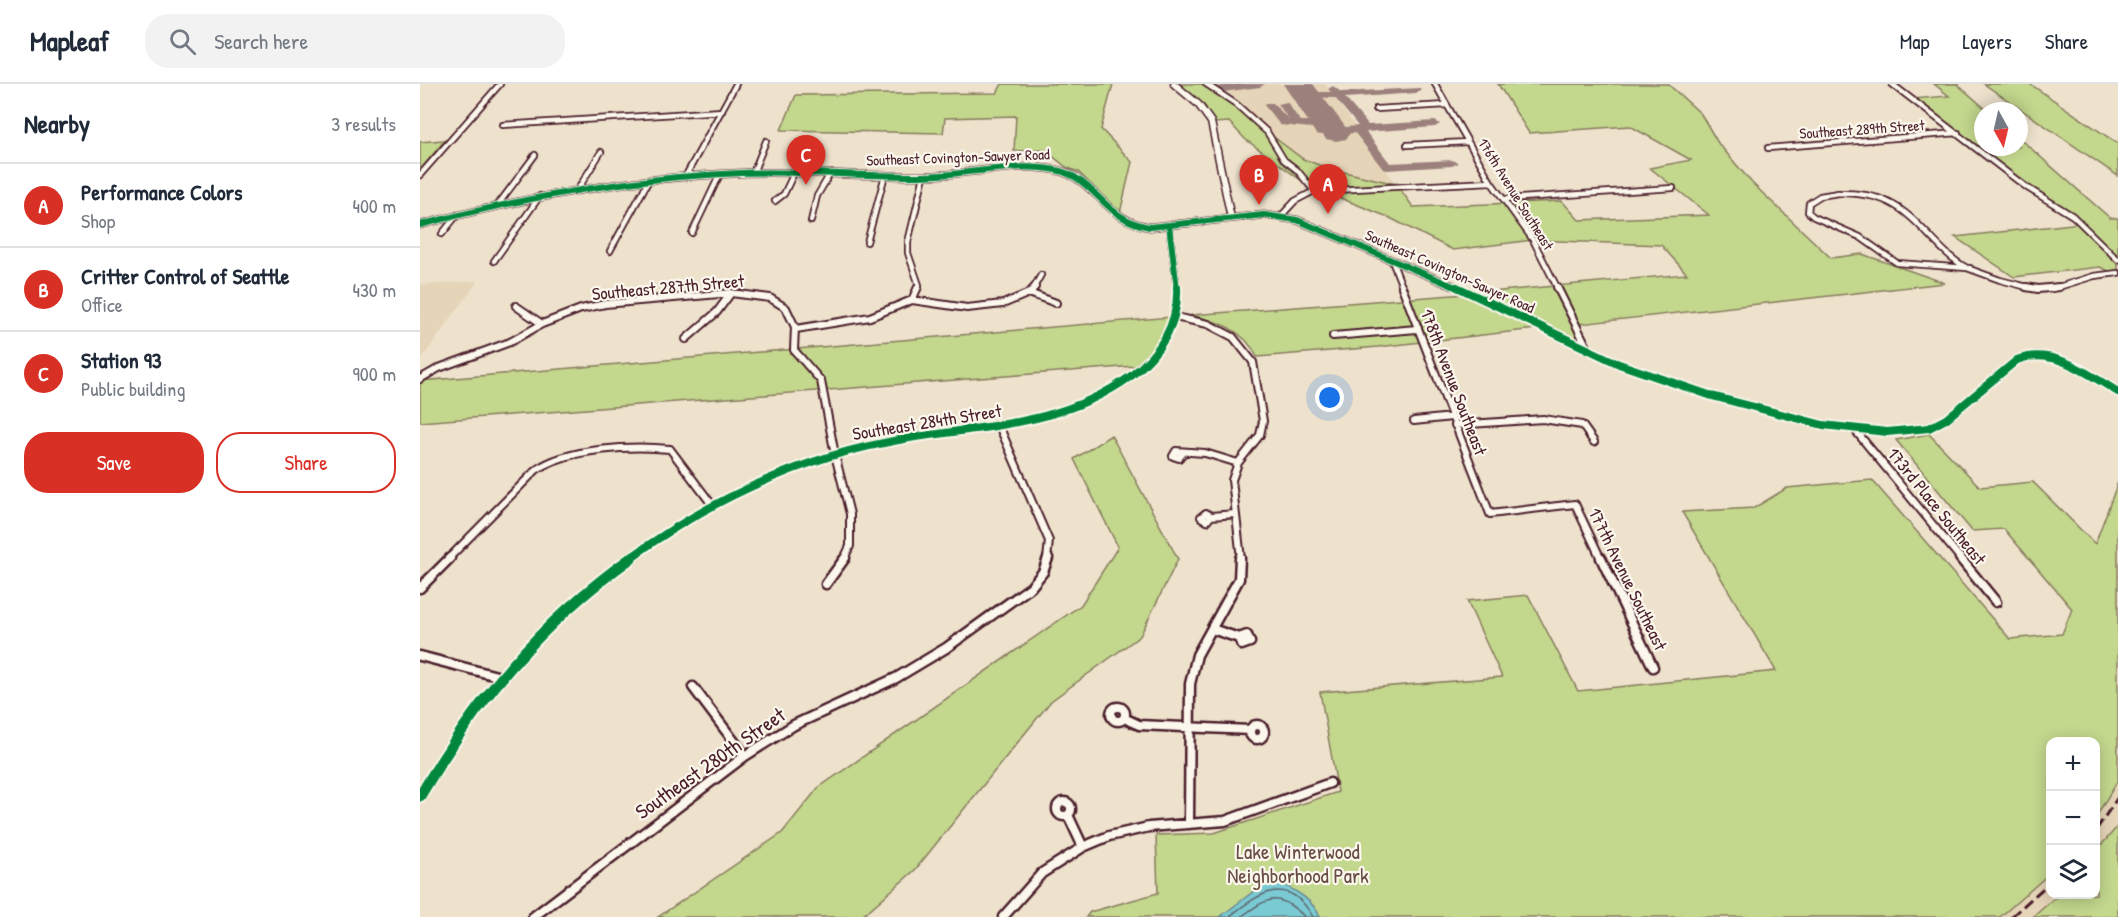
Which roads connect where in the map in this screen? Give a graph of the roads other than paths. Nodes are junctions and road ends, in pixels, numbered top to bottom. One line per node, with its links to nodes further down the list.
1 (500, 84): 23 (street)
2 (736, 84): 9 (street)
3 (1174, 84): 37 (street)
4 (1206, 84): 30 (street)
5 (1435, 84): 7 (street, 176th Avenue Southeast)
6 (1892, 84): 11 (street)
7 (1447, 105): 8 (street); 13 (street, 176th Avenue Southeast)
8 (1376, 109)
9 (722, 111): 10 (street); 25 (street)
10 (503, 124)
11 (1958, 134): 15 (street, Southeast 289th Street); 45 (street)
12 (766, 141): 18 (street)
13 (1468, 142): 14 (street); 27 (street, 176th Avenue Southeast)
14 (1407, 145)
15 (1768, 148)
16 (601, 152): 29 (street)
17 (535, 155): 34 (street)
18 (753, 173): 19 (street, Southeast Covington-Sawyer Road); 20 (street, Southeast Covington-Sawyer Road)
19 (794, 173): 21 (street, Southeast Covington-Sawyer Road); 33 (street)
20 (720, 174): 25 (street, Southeast Covington-Sawyer Road); 41 (street)
21 (830, 174): 22 (street, Southeast Covington-Sawyer Road); 38 (street)
22 (885, 175): 24 (street, Southeast Covington-Sawyer Road); 43 (street)
23 (420, 176)
24 (924, 176): 40 (street, Southeast Covington-Sawyer Road); 53 (street)
25 (685, 177): 26 (street, Southeast Covington-Sawyer Road)
26 (649, 180): 29 (street, Southeast Covington-Sawyer Road); 44 (street)
27 (1491, 182): 30 (street); 32 (street, 176th Avenue Southeast)
28 (1673, 188): 32 (street)
29 (578, 189): 31 (street, Southeast Covington-Sawyer Road)
30 (1314, 191): 36 (street)
31 (540, 196): 34 (street, Southeast Covington-Sawyer Road); 46 (street)
32 (1505, 200): 62 (street, 176th Avenue Southeast)
33 (775, 201)
34 (497, 206): 35 (street, Southeast Covington-Sawyer Road)
35 (457, 215): 39 (street, Southeast Covington-Sawyer Road); 42 (street)
36 (1281, 216): 37 (street, Southeast Covington-Sawyer Road); 47 (street, Southeast Covington-Sawyer Road)
37 (1231, 218): 40 (street, Southeast Covington-Sawyer Road)
38 (811, 221)
39 (420, 225)
40 (1169, 225): 56 (street)
41 (692, 233)
42 (442, 234)
43 (867, 242)
44 (610, 251)
45 (2118, 260)
46 (494, 261)
47 (1392, 261): 59 (street, 178th Avenue Southeast); 62 (street, Southeast Covington-Sawyer Road)
48 (1970, 268): 48 (street); 49 (street)
49 (2118, 273)
50 (1041, 275): 52 (street)
51 (730, 293): 57 (street, Southeast 287th Street); 58 (street, Southeast 287th Street); 61 (street)
52 (1029, 293): 53 (street); 54 (street)
53 (912, 300): 58 (street)
54 (1056, 303)
55 (516, 306): 57 (street)
56 (1175, 317): 69 (street, Southeast 284th Street); 74 (street)
57 (542, 324): 64 (street, Southeast 287th Street)
58 (796, 329): 73 (street)
59 (1417, 329): 60 (street); 66 (street, 178th Avenue Southeast)
60 (1333, 336)
61 (687, 339)
62 (1589, 351): 70 (street, Southeast Covington-Sawyer Road)
63 (2026, 356): 65 (street); 70 (street, Southeast Covington-Sawyer Road)
64 (420, 379)
65 (2118, 392)
66 (1452, 417): 67 (street); 68 (street, 178th Avenue Southeast)
67 (1414, 421)
68 (1455, 424): 71 (street); 75 (street, 178th Avenue Southeast)
69 (1000, 428): 73 (street, Southeast 284th Street); 91 (street, Southeast 280th Street)
70 (1854, 430): 81 (street, 173rd Place Southeast)
71 (1594, 442)
72 (1183, 453): 74 (street)
73 (835, 455): 76 (street, Southeast 284th Street); 79 (street)
74 (1238, 463): 77 (street)
75 (1575, 504): 85 (street, 177th Avenue Southeast)
76 (714, 506): 80 (street); 86 (street, Southeast 284th Street)
77 (1235, 514): 78 (street); 82 (street)
78 (1211, 516)
79 (826, 584)
80 (420, 588)
81 (1996, 602)
82 (1212, 629): 83 (street); 89 (street)
83 (1239, 638)
84 (420, 656): 86 (street)
85 (1653, 667)
86 (501, 677): 93 (street, Southeast 284th Street)
87 (693, 687): 91 (street)
88 (1124, 718): 89 (street)
89 (1191, 728): 90 (street); 95 (street)
90 (1250, 730)
91 (745, 756): 97 (street, Southeast 280th Street)
92 (1330, 783): 95 (street)
93 (420, 796)
94 (1068, 815): 96 (street)
95 (1189, 824): 96 (street)
96 (1083, 847): 98 (street)
97 (533, 917)
98 (1003, 917)

